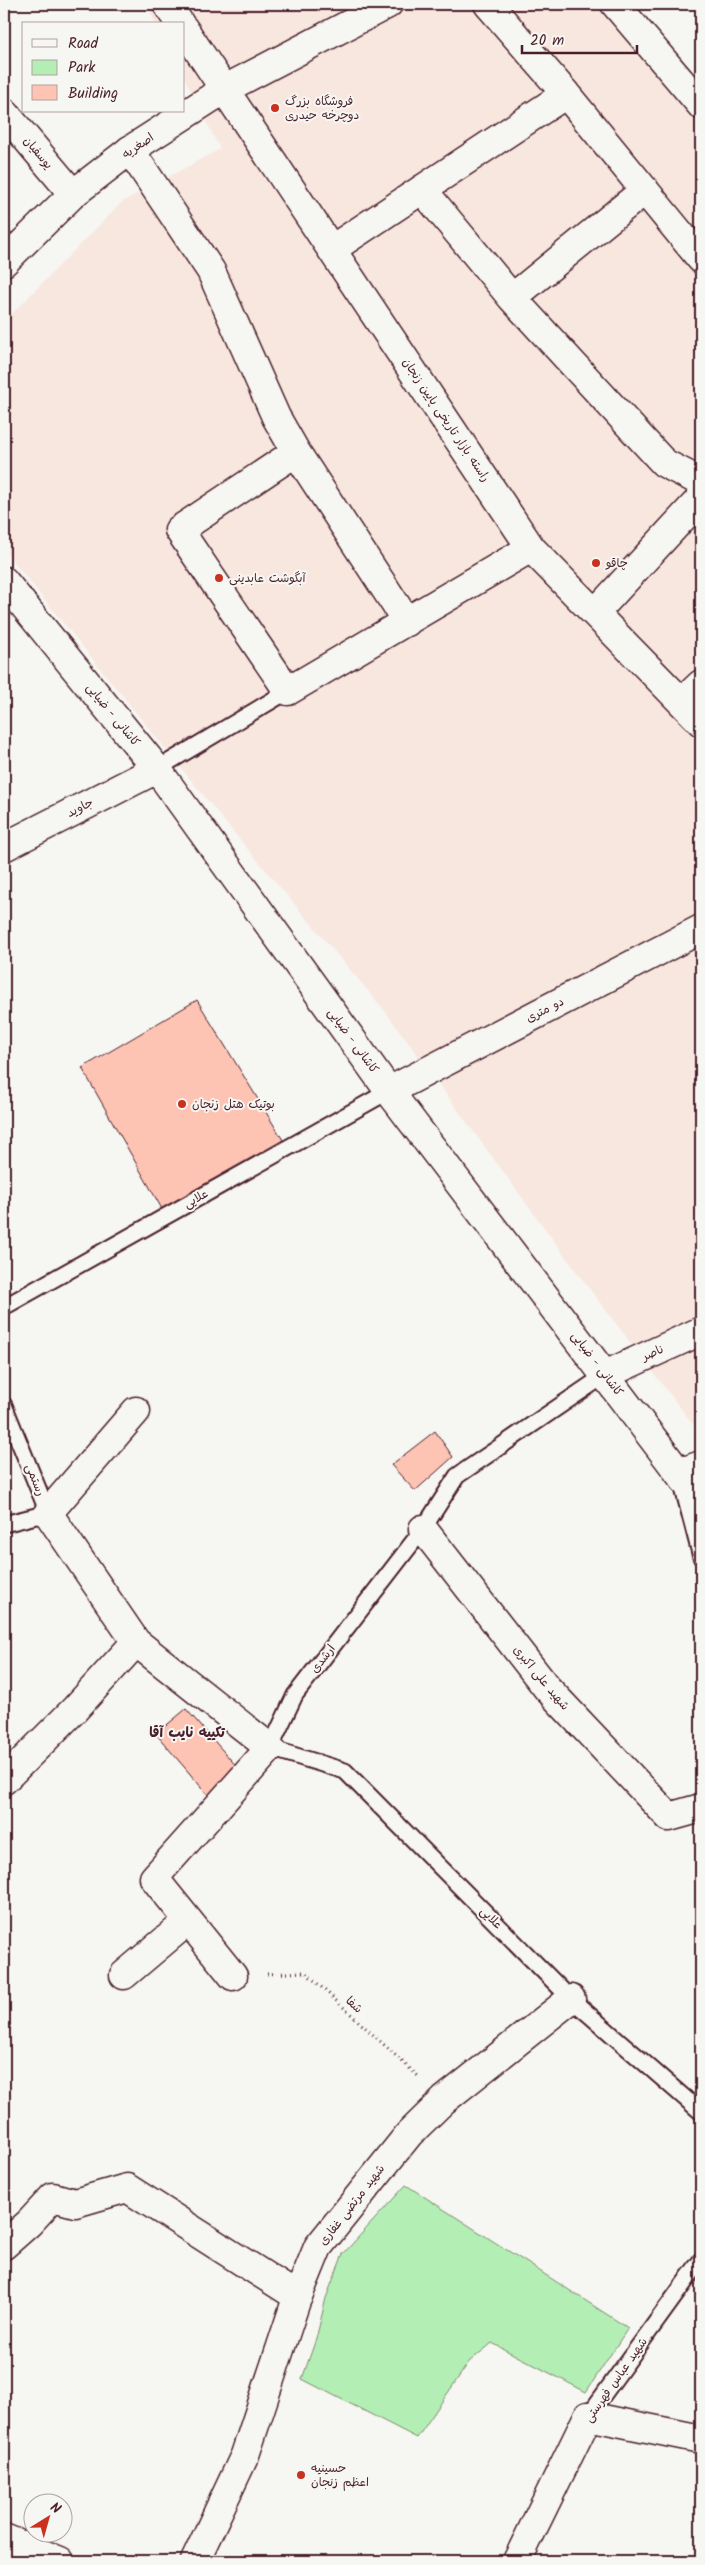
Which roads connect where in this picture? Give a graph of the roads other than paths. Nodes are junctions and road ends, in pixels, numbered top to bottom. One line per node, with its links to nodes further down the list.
1 (167, 4): 5 (street)
2 (388, 4): 7 (street, اصغریه)
3 (488, 4): 8 (street)
4 (615, 4): 9 (street)
5 (179, 22)
6 (185, 30): 7 (street)
7 (226, 89): 11 (street, اصغریه); 15 (street, راسته بازار تاریخی پایین زنجان)
8 (566, 94): 12 (street); 13 (street)
9 (701, 105)
10 (4, 112): 14 (street, یوسفیان)
11 (130, 150): 14 (street, اصغریه); 19 (street)
12 (422, 189): 15 (street); 18 (street)
13 (645, 190): 16 (street); 18 (street)
14 (73, 194): 17 (street, اصغریه)
15 (332, 249): 22 (street, راسته بازار تاریخی پایین زنجان)
16 (701, 259)
17 (4, 262)
18 (512, 298): 20 (street)
19 (296, 452): 25 (street); 27 (street)
20 (701, 482)
21 (701, 498): 24 (street)
22 (531, 548): 24 (street, راسته بازار تاریخی پایین زنجان); 25 (street)
23 (4, 581): 30 (street, کاشانی - ضیایی)
24 (595, 613): 28 (street, راسته بازار تاریخی پایین زنجان)
25 (407, 622): 27 (street)
26 (701, 684): 28 (street)
27 (288, 691): 30 (lane)
28 (682, 702): 29 (street, راسته بازار تاریخی پایین زنجان)
29 (701, 722)
30 (157, 769): 31 (street, جاوید); 33 (street, کاشانی - ضیایی)
31 (4, 847)
32 (701, 929): 33 (street, دو متری)
33 (389, 1091): 34 (lane, علایی); 36 (street, کاشانی - ضیایی)
34 (4, 1307)
35 (701, 1331): 36 (street, ناصر)
36 (605, 1375): 39 (street, کاشانی - ضیایی); 43 (lane, ارشدی)
37 (4, 1405): 41 (lane, رستمی)
38 (136, 1411): 41 (street)
39 (690, 1469): 40 (street, کاشانی - ضیایی); 44 (lane)
40 (701, 1502)
41 (48, 1513): 42 (lane, رستمی); 45 (street)
42 (4, 1524)
43 (423, 1529): 46 (lane, ارشدی); 48 (street, شهید علی اکبری)
44 (701, 1557)
45 (136, 1642): 46 (street); 47 (street)
46 (270, 1748): 49 (street, ارشدی); 52 (lane, علایی)
47 (4, 1780)
48 (701, 1808)
49 (188, 1921): 50 (street); 51 (street, ارشدی)
50 (124, 1975)
51 (234, 1976)
52 (571, 1999): 53 (lane, علایی); 56 (street, شهید مرتضی غفاری)
53 (701, 2112)
54 (4, 2245): 56 (street)
55 (701, 2260): 57 (lane, شهید عباس فهرستی)
56 (298, 2297): 61 (street, شهید مرتضی غفاری)
57 (588, 2416): 58 (street); 62 (street, شهید عباس فهرستی)
58 (701, 2439)
59 (4, 2538): 60 (street)
60 (60, 2561)
61 (194, 2561)
62 (516, 2561)

